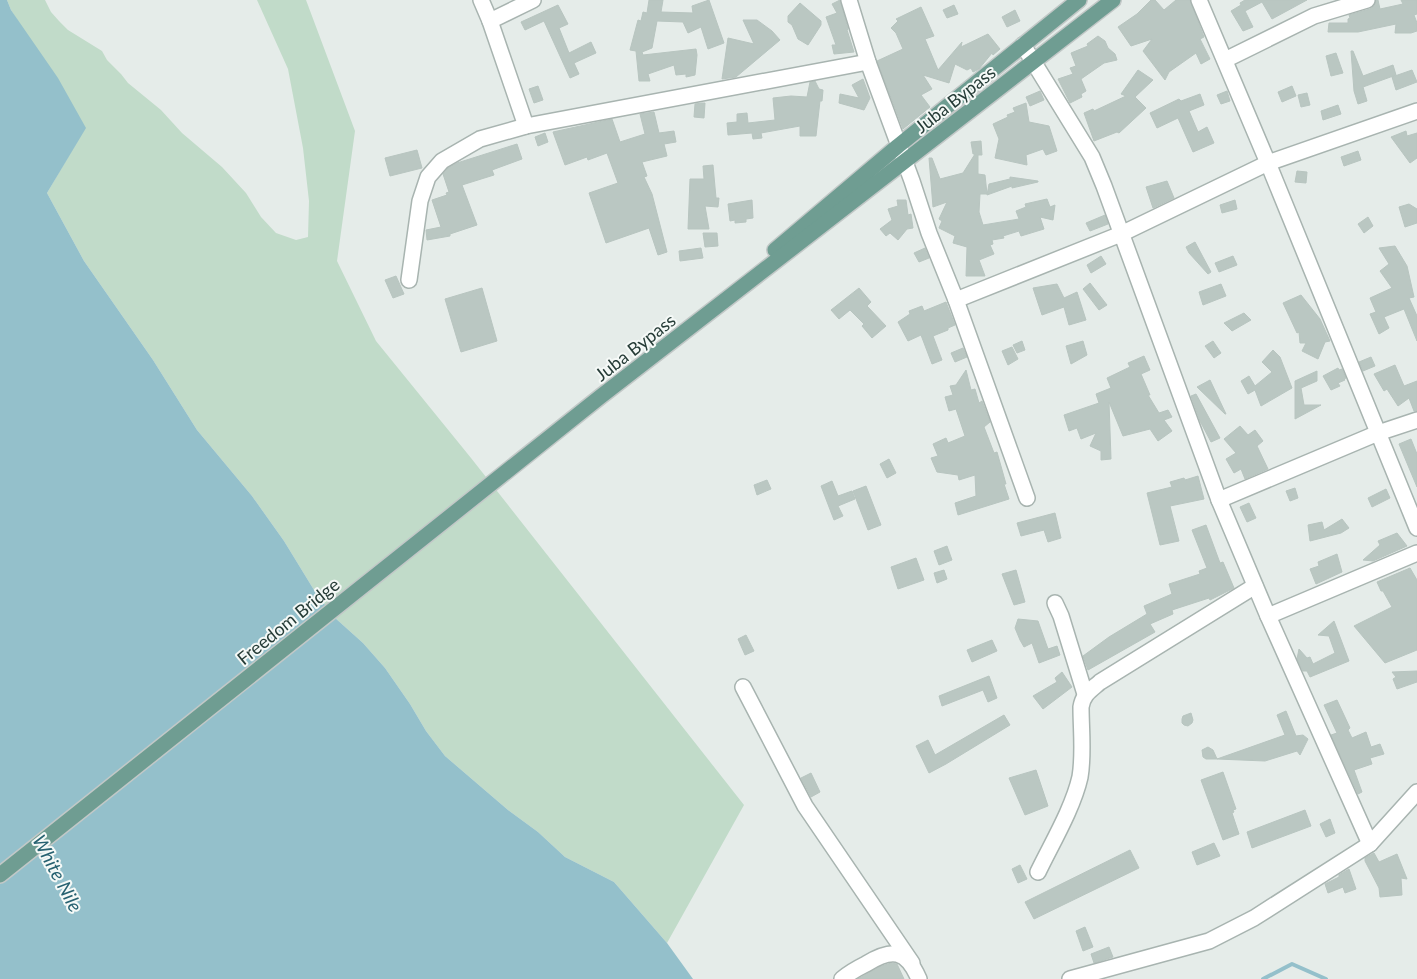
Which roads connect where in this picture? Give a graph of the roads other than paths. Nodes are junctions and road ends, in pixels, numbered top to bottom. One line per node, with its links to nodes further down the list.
1 (481, 0): 8 (street)
2 (533, 0): 8 (street)
3 (848, 0): 11 (street)
4 (1079, 0): 9 (main road, Juba Bypass)
5 (1113, 0): 12 (main road, Juba Bypass)
6 (1199, 0): 10 (street)
7 (1367, 0): 10 (street)
8 (490, 21): 14 (street)
9 (1023, 45): 12 (street); 15 (main road, Juba Bypass)
10 (1225, 60): 17 (street)
11 (868, 62): 14 (street); 15 (street)
12 (1033, 62): 16 (main road, Juba Bypass); 18 (street)
13 (1417, 111): 17 (street)
14 (526, 126): 19 (street)
15 (898, 146): 16 (street); 21 (main road, Juba Bypass)
16 (904, 162): 20 (street); 21 (main road, Juba Bypass)
17 (1268, 163): 18 (street); 23 (street)
18 (1121, 234): 20 (street); 25 (street)
19 (409, 280)
20 (956, 300): 24 (street)
21 (600, 397): 36 (main road, Freedom Bridge)
22 (1417, 420): 23 (street)
23 (1378, 433): 25 (street); 26 (street)
24 (1027, 498)
25 (1219, 500): 28 (street)
26 (1417, 528)
27 (1417, 553): 30 (street)
28 (1255, 586): 30 (street); 32 (street)
29 (1055, 603): 32 (street)
30 (1268, 616): 34 (street)
31 (743, 687): 37 (street)
32 (1085, 694): 35 (street)
33 (1417, 792): 34 (street)
34 (1370, 844): 40 (street)
35 (1038, 872)
36 (0, 875)
37 (912, 963): 38 (street); 39 (street)
38 (842, 979)
39 (919, 979)
40 (1070, 979)

